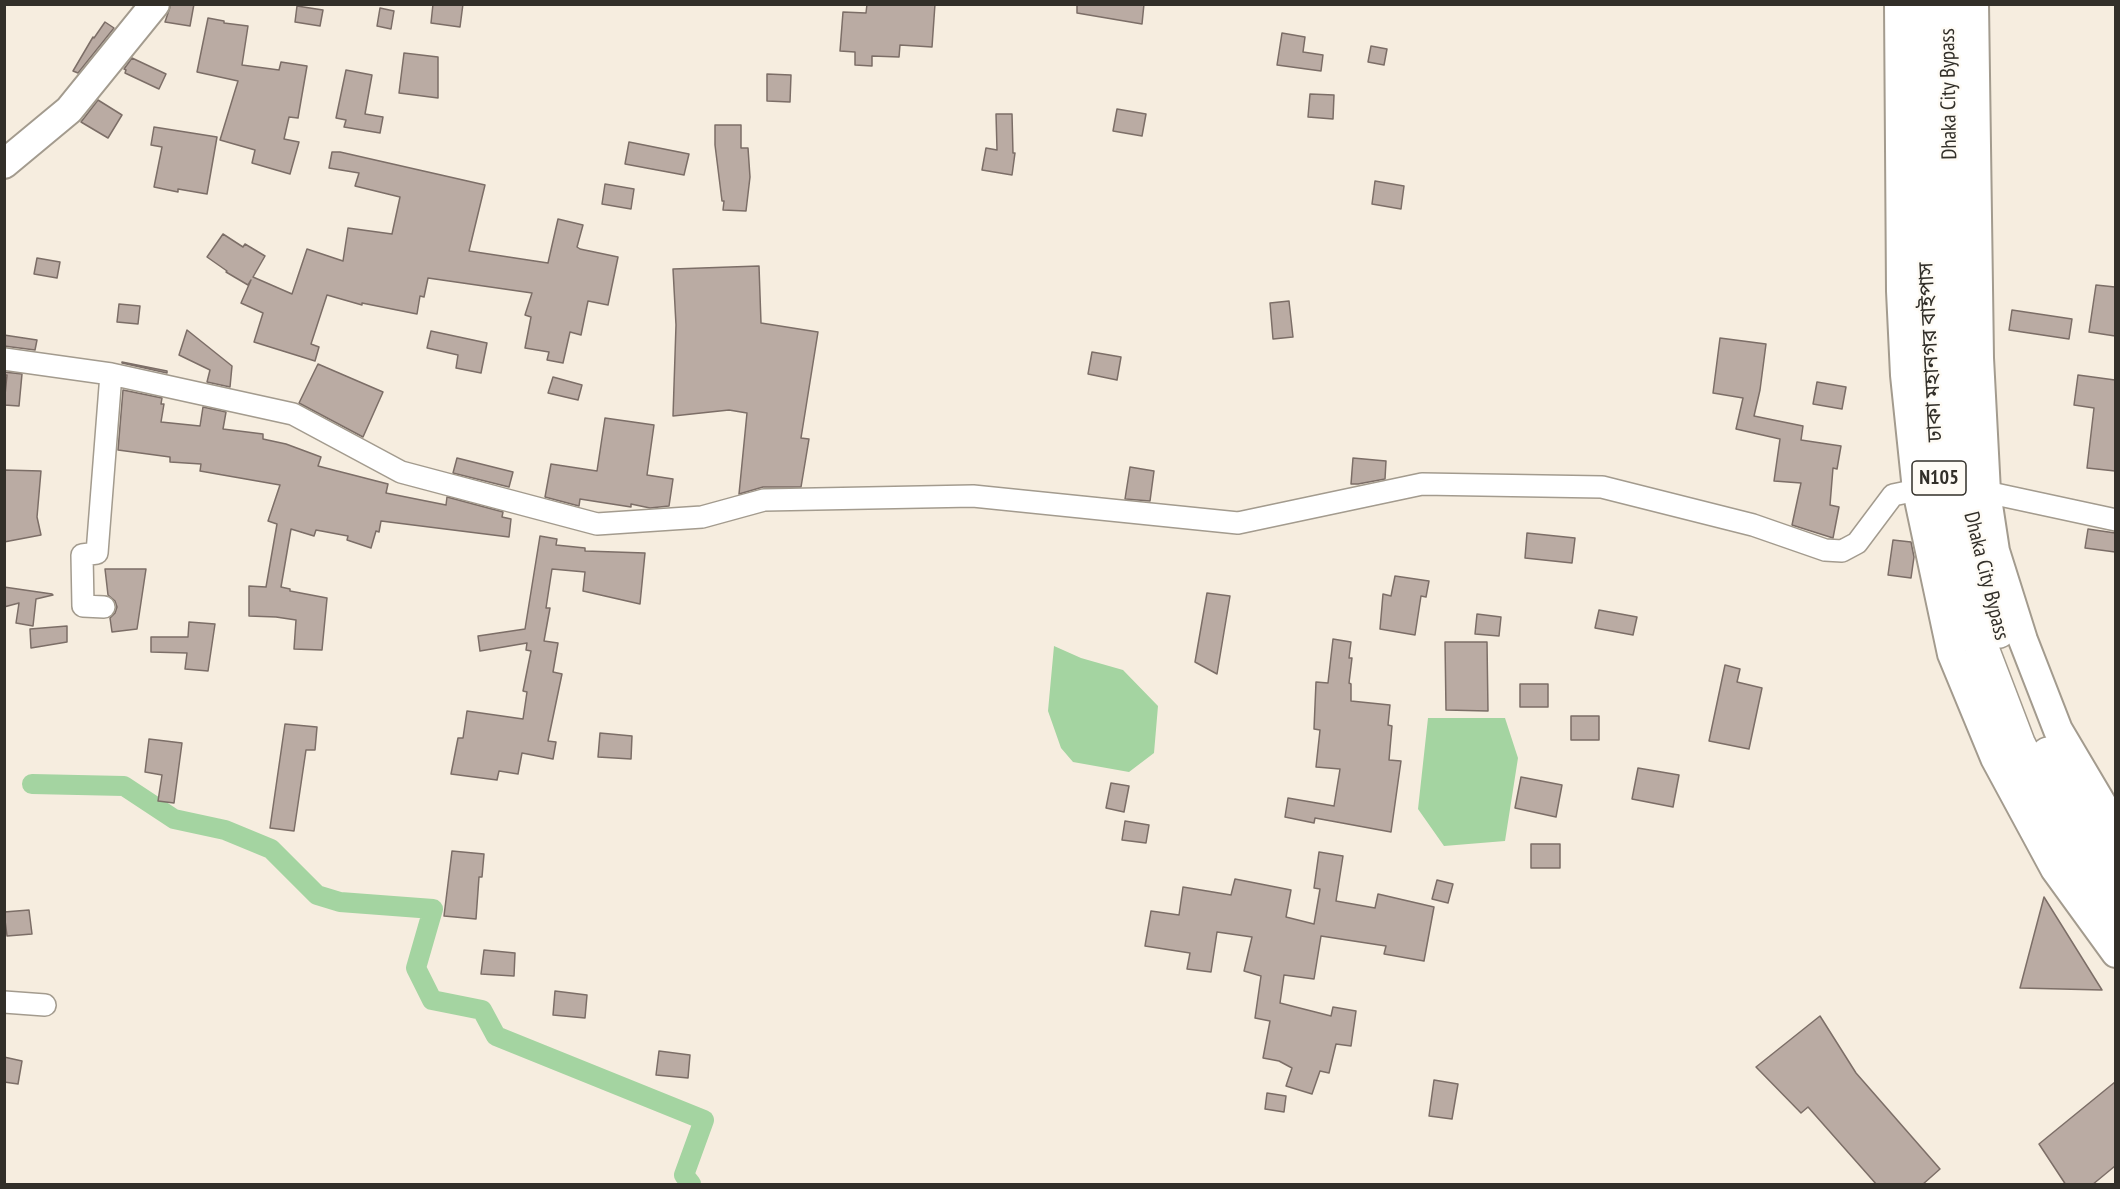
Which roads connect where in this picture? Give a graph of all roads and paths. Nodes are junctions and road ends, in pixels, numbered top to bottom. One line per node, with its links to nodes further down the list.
1 (155, 4): 6 (main road)
2 (1899, 4): 9 (main road)
3 (1923, 4): 15 (highway, ঢাকা মহানগর বাইপাস / N105)
4 (1948, 4): 14 (highway, Dhaka City Bypass / N105)
5 (1974, 4): 10 (main road)
6 (4, 164)
7 (4, 359): 8 (street)
8 (111, 374): 9 (street); 12 (street)
9 (1917, 490): 16 (main road)
10 (1986, 492): 11 (street); 13 (main road)
11 (2115, 520)
12 (104, 607)
13 (2115, 828)
14 (2115, 870)
15 (2115, 913)
16 (2115, 953)
17 (4, 1002): 18 (street)
18 (45, 1005)

